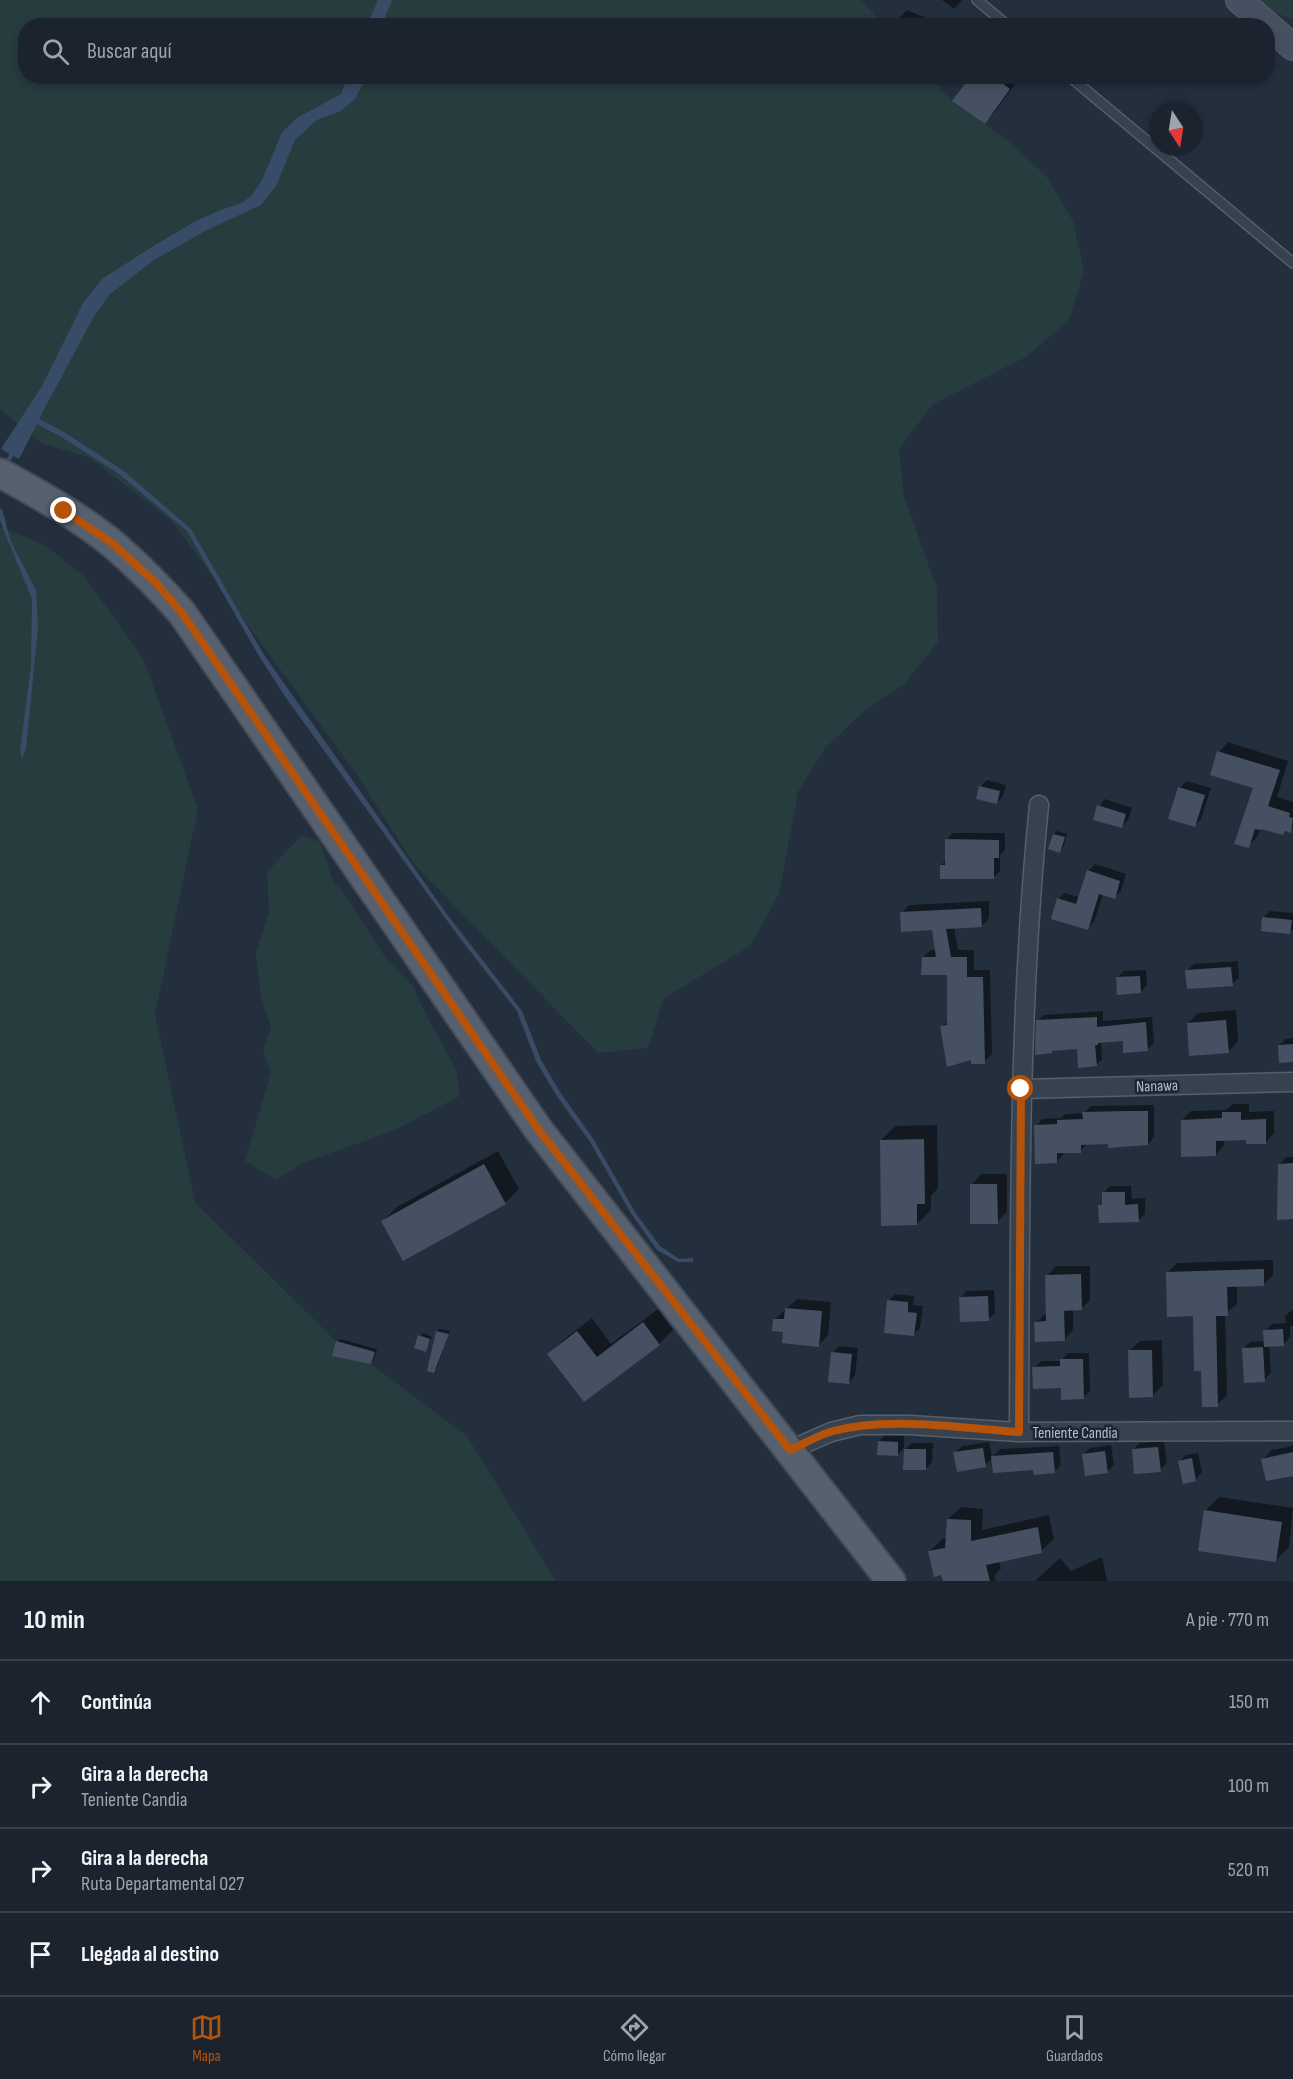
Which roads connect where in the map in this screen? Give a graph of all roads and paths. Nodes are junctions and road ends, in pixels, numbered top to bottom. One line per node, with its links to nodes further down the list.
1 (977, 0): 3 (lane)
2 (1239, 0): 4 (street)
3 (998, 18)
4 (1260, 18)
5 (1275, 31): 6 (street)
6 (1293, 47)
7 (1078, 84): 8 (lane)
8 (1293, 263)
9 (12, 480): 15 (main road)
10 (1039, 805): 12 (street)
11 (1293, 1082): 12 (street, Nanawa)
12 (1021, 1089): 14 (street)
13 (1293, 1431): 14 (street, Teniente Candia)
14 (1019, 1432): 15 (street, Teniente Candia)
15 (790, 1450): 16 (main road)
16 (891, 1581)

